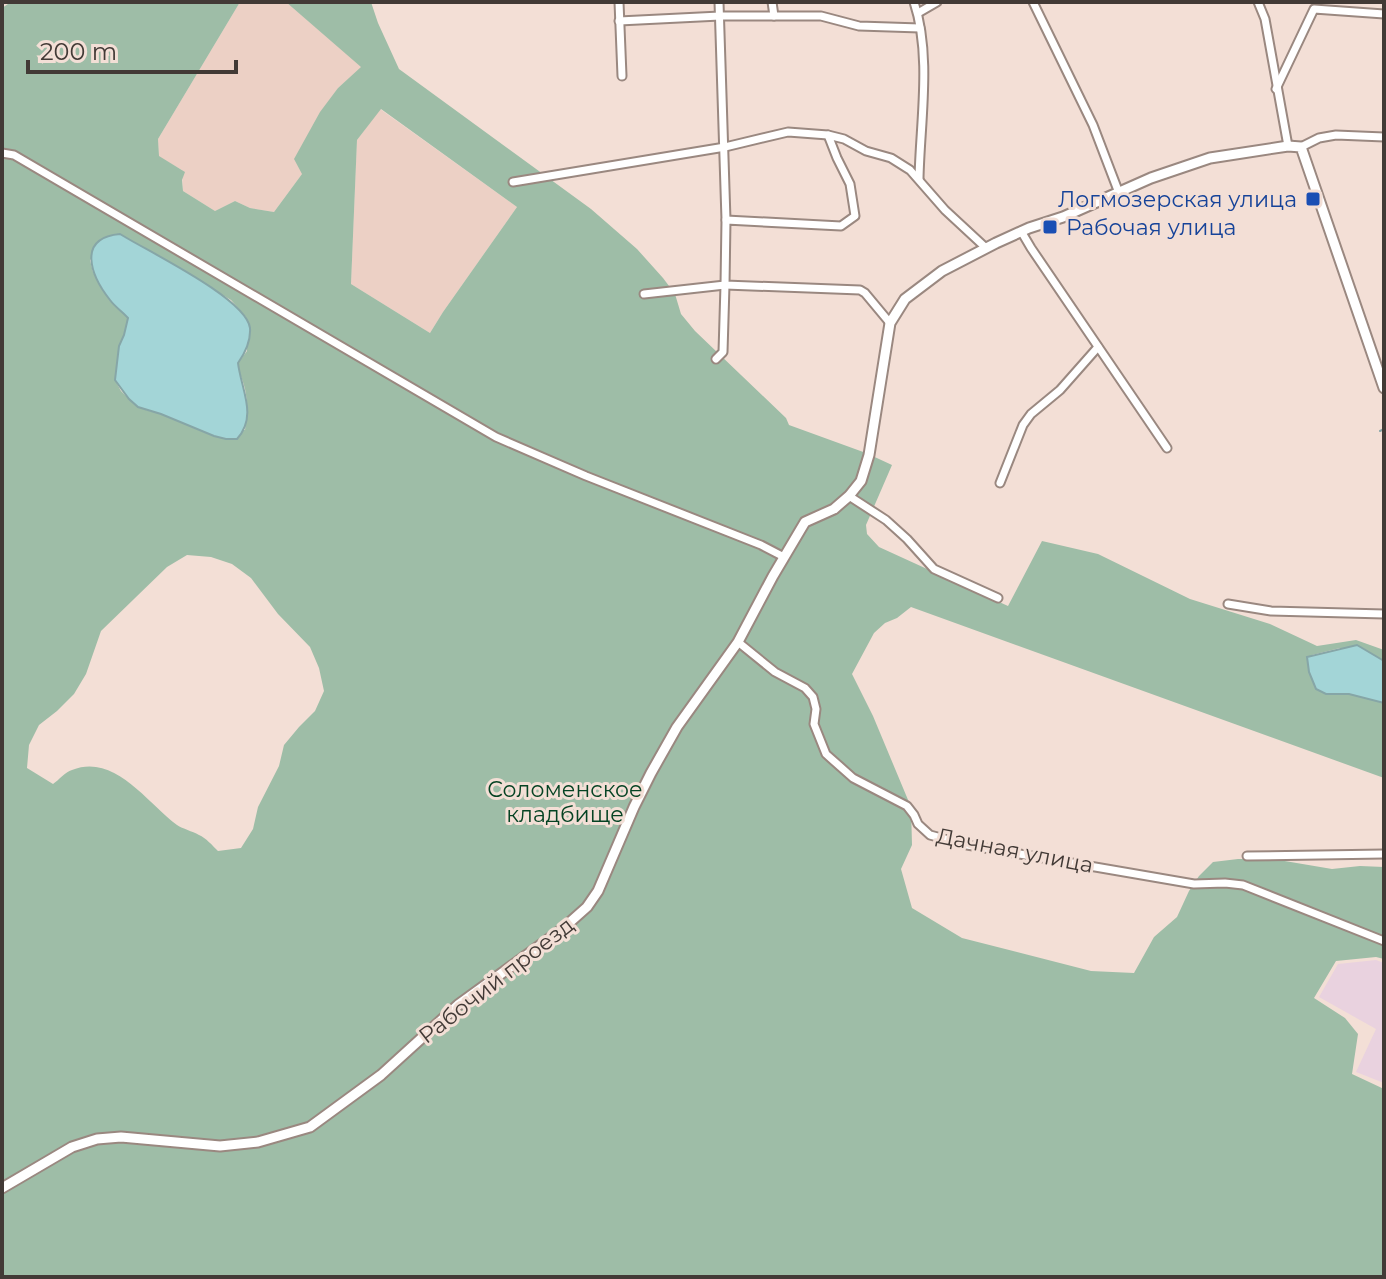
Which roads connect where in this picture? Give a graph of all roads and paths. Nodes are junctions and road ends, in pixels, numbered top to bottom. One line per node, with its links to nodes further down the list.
1 (619, 2): 12 (street)
2 (719, 2): 10 (street)
3 (772, 2): 11 (street)
4 (914, 2): 8 (street)
5 (937, 2): 8 (street)
6 (1033, 2): 24 (street)
7 (1258, 2): 15 (street)
8 (918, 13): 13 (street)
9 (1384, 14): 15 (street)
10 (720, 16): 11 (street); 12 (street); 19 (street)
11 (774, 16): 13 (street)
12 (619, 21): 14 (street)
13 (920, 28): 22 (street)
14 (622, 76)
15 (1276, 89): 18 (street)
16 (828, 135): 19 (street); 22 (street); 25 (street)
17 (1384, 137): 20 (street)
18 (1288, 146): 20 (street); 24 (street)
19 (725, 147): 23 (street); 25 (street)
20 (1301, 147): 33 (street)
21 (2, 153): 37 (street)
22 (919, 179): 27 (street)
23 (513, 182)
24 (1119, 193): 26 (street)
25 (726, 220): 28 (street)
26 (1021, 231): 27 (street); 31 (street)
27 (986, 248): 30 (street)
28 (725, 285): 29 (street); 30 (street); 32 (street)
29 (644, 294)
30 (890, 323): 36 (street)
31 (1098, 347): 34 (street); 35 (street)
32 (716, 359)
33 (1384, 388)
34 (1167, 448)
35 (1000, 483)
36 (849, 496): 37 (street, Рабочий проезд); 38 (street)
37 (784, 557): 41 (street, Рабочий проезд)
38 (998, 598)
39 (1228, 604): 40 (street)
40 (1384, 614)
41 (738, 642): 44 (street, Дачная улица); 45 (street, Рабочий проезд)
42 (1384, 854): 43 (street)
43 (1247, 856)
44 (1384, 941)
45 (2, 1188)

